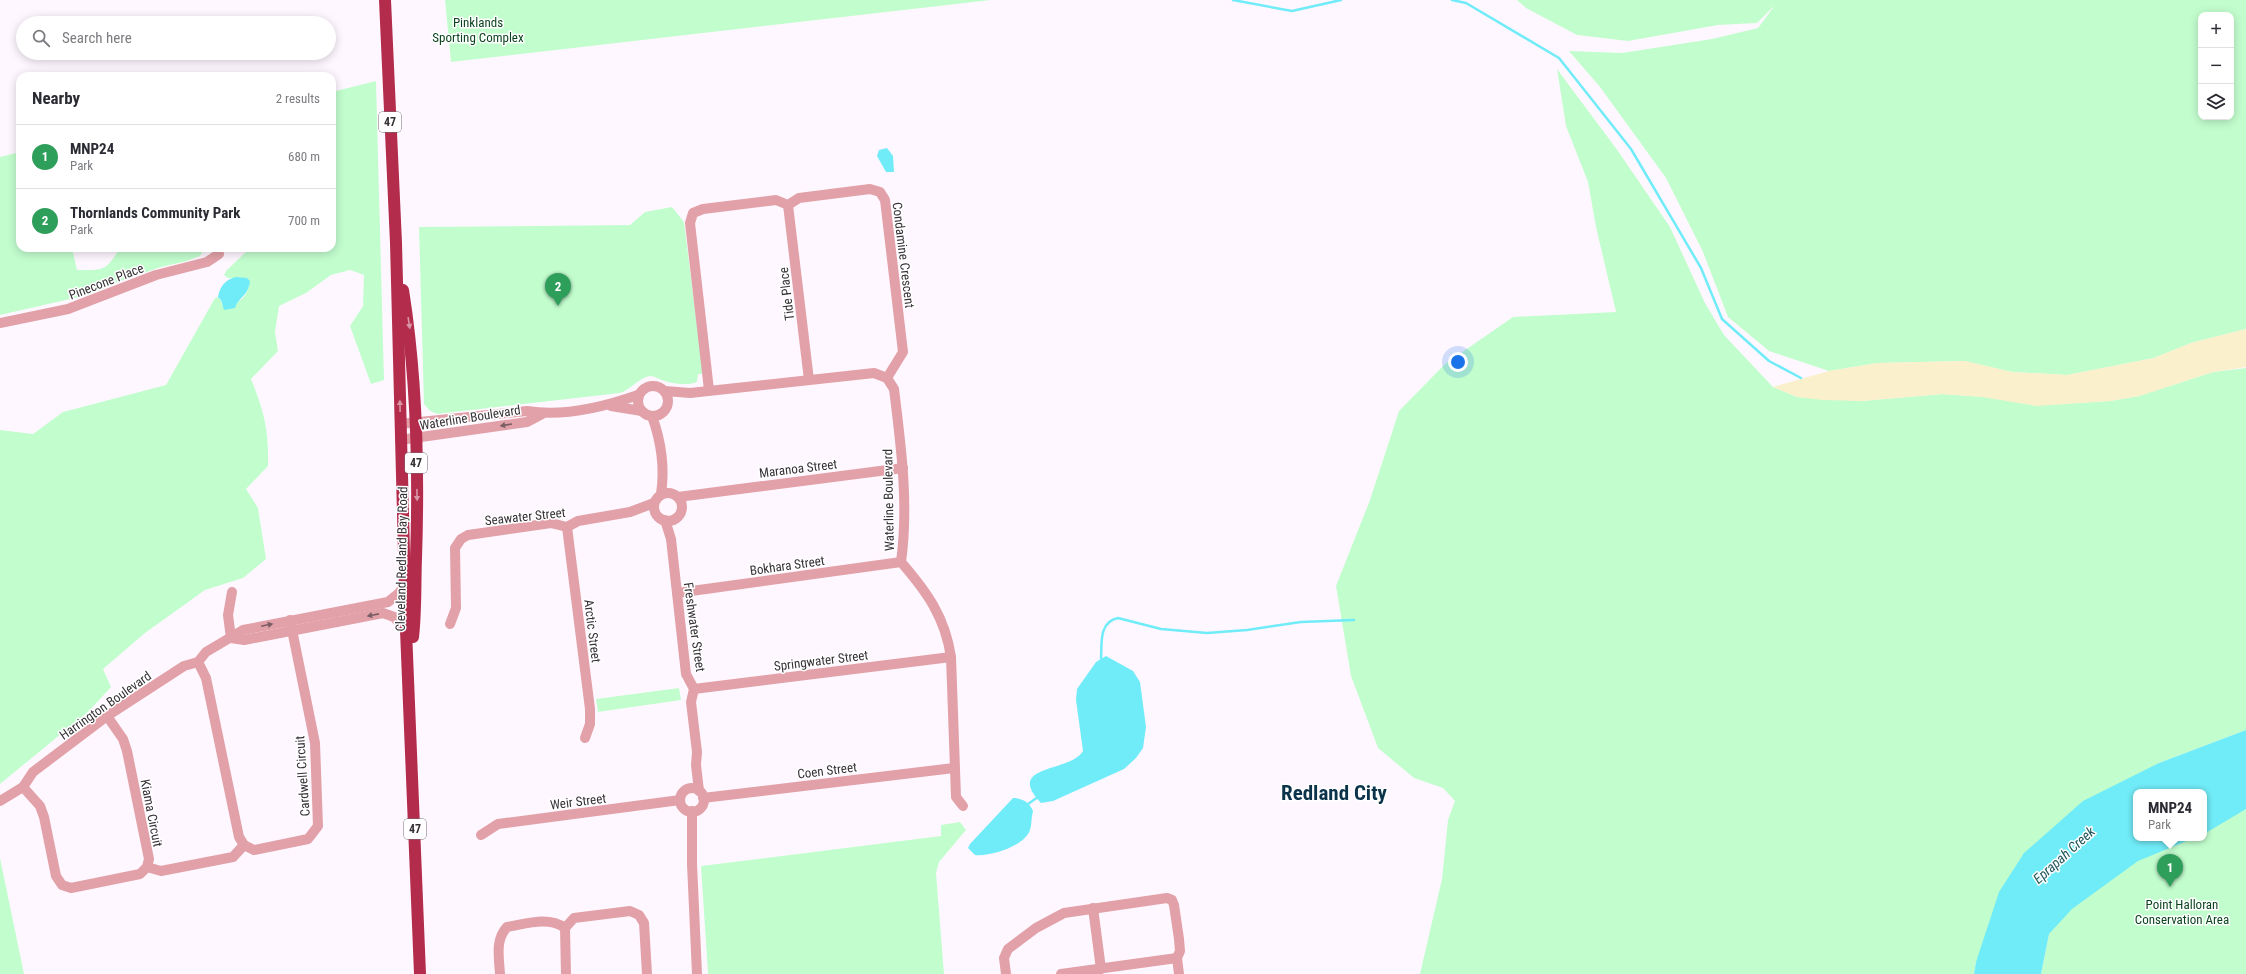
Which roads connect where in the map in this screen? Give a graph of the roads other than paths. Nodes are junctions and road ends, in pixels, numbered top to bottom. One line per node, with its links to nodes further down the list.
1 (385, 0): 3 (highway, Cleveland Redland Bay Road / 47)
2 (788, 205): 6 (street, Condamine Crescent); 7 (street, Tide Place); 8 (street)
3 (396, 244): 17 (highway, Cleveland Redland Bay Road / 47, one-way to 17); 18 (highway, Cleveland Redland Bay Road / 47, one-way to 3)
4 (219, 254): 5 (street, Pinecone Place)
5 (0, 323)
6 (887, 378): 7 (street); 22 (street, Waterline Boulevard)
7 (809, 380): 8 (street)
8 (709, 390): 10 (street)
9 (665, 391): 10 (street); 11 (street); 12 (street)
10 (690, 393): 12 (street)
11 (638, 396): 13 (street, Waterline Boulevard); 16 (street)
12 (668, 402): 14 (street)
13 (609, 406): 15 (street, Waterline Boulevard); 16 (street, Waterline Boulevard)
14 (662, 412): 16 (street); 19 (street)
15 (542, 414): 17 (street, Waterline Boulevard); 20 (street, Waterline Boulevard, one-way to 20)
16 (647, 414): 19 (street)
17 (414, 423): 18 (street, Waterline Boulevard); 20 (highway, Cleveland Redland Bay Road / 47)
18 (400, 424): 21 (highway, Cleveland Redland Bay Road / 47)
19 (658, 433): 23 (street)
20 (415, 438): 21 (street, Waterline Boulevard); 44 (highway, Cleveland Redland Bay Road / 47, one-way to 44)
21 (400, 440): 35 (highway, Cleveland Redland Bay Road / 47)
22 (903, 468): 24 (street, Maranoa Street); 34 (street, Waterline Boulevard)
23 (664, 476): 25 (street); 26 (street)
24 (696, 493): 26 (street, Maranoa Street); 28 (street)
25 (661, 494): 26 (street); 27 (street)
26 (675, 495): 28 (street)
27 (654, 503): 29 (street, Seawater Street); 30 (street)
28 (680, 511): 31 (street); 33 (street, Freshwater Street)
29 (630, 512): 30 (street, Seawater Street); 32 (street, Seawater Street)
30 (656, 514): 31 (street)
31 (664, 520): 33 (street, Freshwater Street)
32 (567, 527): 38 (street, Seawater Street); 47 (street, Arctic Street)
33 (671, 539): 37 (street, Freshwater Street)
34 (901, 562): 37 (street, Bokhara Street); 42 (street, Waterline Boulevard)
35 (405, 585): 39 (street); 40 (highway, Cleveland Redland Bay Road / 47)
36 (232, 592): 41 (street)
37 (677, 593): 45 (street, Freshwater Street)
38 (450, 624)
39 (292, 626): 40 (street, one-way to 39); 41 (street); 58 (street, Cardwell Circuit)
40 (406, 630): 44 (highway, Cleveland Redland Bay Road / 47)
41 (231, 638): 43 (street, Harrington Boulevard)
42 (951, 657): 45 (street, Springwater Street); 49 (street, Waterline Boulevard)
43 (198, 662): 46 (street, Harrington Boulevard); 58 (street)
44 (409, 684): 64 (highway, Cleveland Redland Bay Road / 47)
45 (694, 689): 48 (street, Freshwater Street)
46 (107, 716): 50 (street, Harrington Boulevard); 59 (street, Kiama Circuit)
47 (585, 738)
48 (696, 765): 51 (street, Freshwater Street); 52 (street, Freshwater Street)
49 (954, 768): 52 (street, Coen Street); 55 (street, Waterline Boulevard)
50 (23, 787): 54 (street, Harrington Boulevard); 59 (street, Kiama Circuit)
51 (685, 790): 52 (street); 53 (street)
52 (701, 794): 56 (street)
53 (680, 800): 56 (street); 57 (street, Weir Street)
54 (0, 801)
55 (963, 806)
56 (692, 811): 68 (street)
57 (481, 835)
58 (244, 845): 59 (street)
59 (147, 867)
60 (1093, 908): 62 (street); 63 (street); 69 (street)
61 (565, 928): 65 (street); 66 (street); 67 (street)
62 (1177, 958): 63 (street); 72 (street)
63 (1101, 969): 71 (street)
64 (420, 974)
65 (500, 974)
66 (566, 974)
67 (647, 974)
68 (697, 974)
69 (1006, 974)
70 (1061, 974): 71 (street)
71 (1064, 974)
72 (1179, 974)

